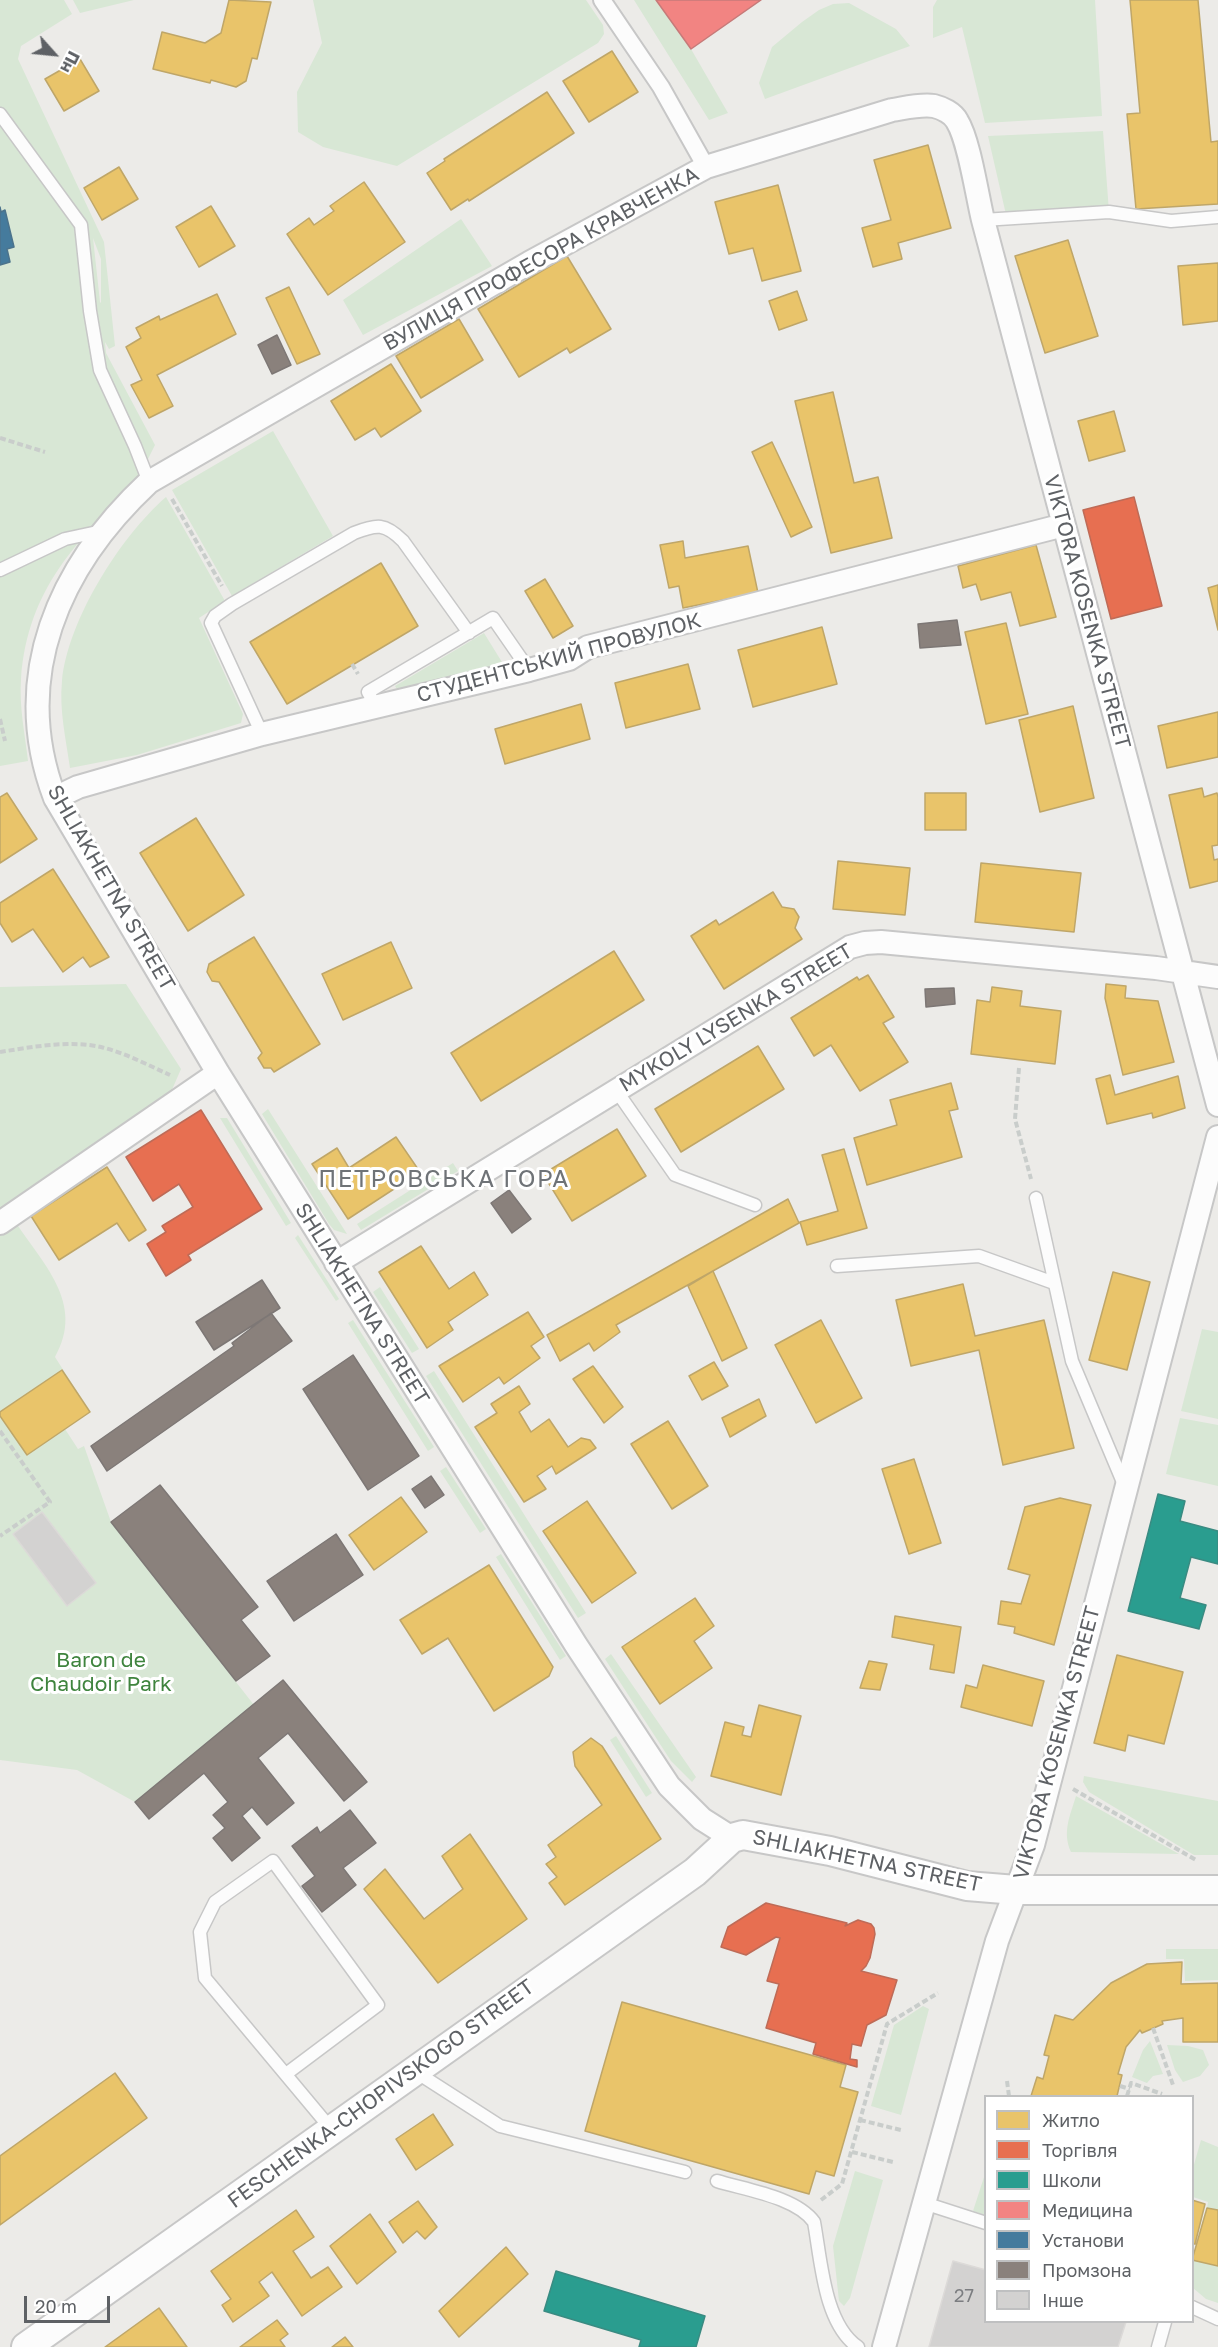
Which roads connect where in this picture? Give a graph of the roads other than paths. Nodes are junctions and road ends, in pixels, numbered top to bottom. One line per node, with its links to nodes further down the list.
1 (603, 0): 4 (street)
2 (0, 114): 7 (lane)
3 (956, 118): 4 (street, ВУЛИЦЯ ПРОФЕСОРА КРАВЧЕНКА); 6 (street, VIKTORA KOSENKA STREET)
4 (706, 167): 7 (street, ВУЛИЦЯ ПРОФЕСОРА КРАВЧЕНКА)
5 (1218, 217): 6 (lane)
6 (983, 220): 8 (street, VIKTORA KOSENKA STREET)
7 (158, 486): 9 (street, SHLIAKHETNA STREET)
8 (1064, 525): 12 (street, СТУДЕНТСЬКИЙ ПРОВУЛОК); 16 (street, VIKTORA KOSENKA STREET)
9 (103, 530): 10 (lane); 15 (street, SHLIAKHETNA STREET)
10 (0, 570)
11 (469, 633): 12 (lane); 13 (lane); 14 (lane)
12 (529, 670): 13 (street, СТУДЕНТСЬКИЙ ПРОВУЛОК)
13 (376, 707): 14 (street, СТУДЕНТСЬКИЙ ПРОВУЛОК)
14 (261, 734): 15 (street, СТУДЕНТСЬКИЙ ПРОВУЛОК)
15 (55, 798): 18 (street, SHLIAKHETNA STREET)
16 (1182, 971): 17 (street, MYKOLY LYSENKA STREET); 19 (street, MYKOLY LYSENKA STREET); 20 (street, VIKTORA KOSENKA STREET)
17 (1218, 977)
18 (218, 1073): 24 (street); 25 (street, SHLIAKHETNA STREET)
19 (616, 1090): 23 (lane); 25 (street, MYKOLY LYSENKA STREET)
20 (1218, 1106)
21 (1218, 1137): 28 (street, VIKTORA KOSENKA STREET)
22 (1036, 1198): 27 (lane)
23 (755, 1205)
24 (0, 1223)
25 (336, 1263): 29 (street, SHLIAKHETNA STREET)
26 (837, 1266): 27 (lane)
27 (1054, 1283): 28 (lane)
28 (1125, 1488): 30 (street, VIKTORA KOSENKA STREET)
29 (732, 1838): 30 (street, SHLIAKHETNA STREET); 32 (street, FESCHENKA-CHOPIVSKOGO STREET)
30 (1016, 1890): 31 (street, SHLIAKHETNA STREET); 37 (street, VIKTORA KOSENKA STREET)
31 (1218, 1890)
32 (415, 2071): 34 (street, FESCHENKA-CHOPIVSKOGO STREET); 35 (lane)
33 (286, 2074): 33 (lane); 34 (lane)
34 (332, 2130): 42 (street, FESCHENKA-CHOPIVSKOGO STREET)
35 (685, 2172)
36 (717, 2181): 43 (lane)
37 (924, 2203): 38 (lane); 44 (street, VIKTORA KOSENKA STREET)
38 (984, 2222)
39 (1194, 2308): 40 (lane)
40 (1218, 2319)
41 (1165, 2323): 45 (lane)
42 (26, 2347)
43 (858, 2347)
44 (884, 2347)
45 (1158, 2347)

